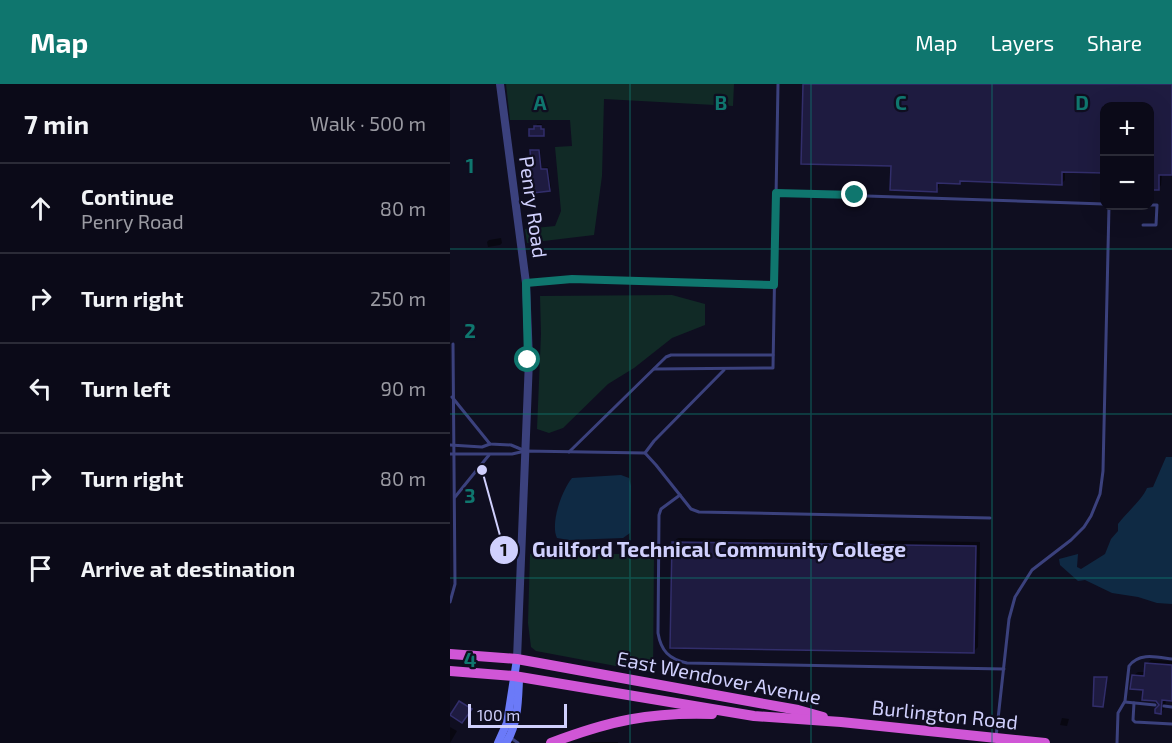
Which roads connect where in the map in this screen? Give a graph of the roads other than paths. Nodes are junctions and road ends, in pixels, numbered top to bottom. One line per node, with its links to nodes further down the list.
1 (500, 84): 8 (street, Penry Road)
2 (778, 84): 3 (lane)
3 (776, 193): 4 (lane); 9 (lane)
4 (1100, 204)
5 (1154, 205): 7 (lane)
6 (1109, 210): 29 (lane)
7 (1143, 225)
8 (526, 283): 9 (lane); 17 (street, Penry Road)
9 (774, 285): 11 (lane)
10 (453, 345): 14 (lane)
11 (773, 355): 12 (lane); 13 (lane)
12 (654, 369): 13 (lane); 18 (lane)
13 (725, 369): 19 (lane)
14 (452, 396): 15 (lane); 16 (lane)
15 (490, 444): 16 (lane); 17 (lane)
16 (452, 445): 20 (lane)
17 (525, 451): 18 (lane); 21 (lane); 27 (street, Penry Road)
18 (569, 452): 19 (lane)
19 (645, 453): 22 (lane)
20 (452, 454): 21 (lane); 23 (lane)
21 (490, 454): 23 (lane)
22 (680, 495): 24 (lane); 29 (lane)
23 (454, 498): 25 (lane)
24 (990, 518)
25 (450, 602)
26 (450, 654): 27 (highway, East Wendover Avenue)
27 (517, 659): 31 (main road); 38 (highway, East Wendover Avenue)
28 (1172, 659): 32 (lane)
29 (1004, 669): 40 (lane)
30 (450, 671): 31 (highway, East Wendover Avenue)
31 (516, 676): 37 (highway, East Wendover Avenue); 41 (main road); 42 (main road)
32 (1125, 702): 33 (lane); 46 (lane)
33 (1134, 703): 34 (lane); 39 (lane)
34 (1155, 705)
35 (1164, 706): 36 (lane)
36 (1172, 706)
37 (754, 717): 38 (highway, East Wendover Avenue); 44 (highway)
38 (841, 722): 40 (highway, Burlington Road)
39 (1172, 724)
40 (996, 738): 45 (highway, Burlington Road)
41 (508, 740): 43 (lane)
42 (498, 743)
43 (518, 743)
44 (551, 743)
45 (1044, 743)
46 (1117, 743)

